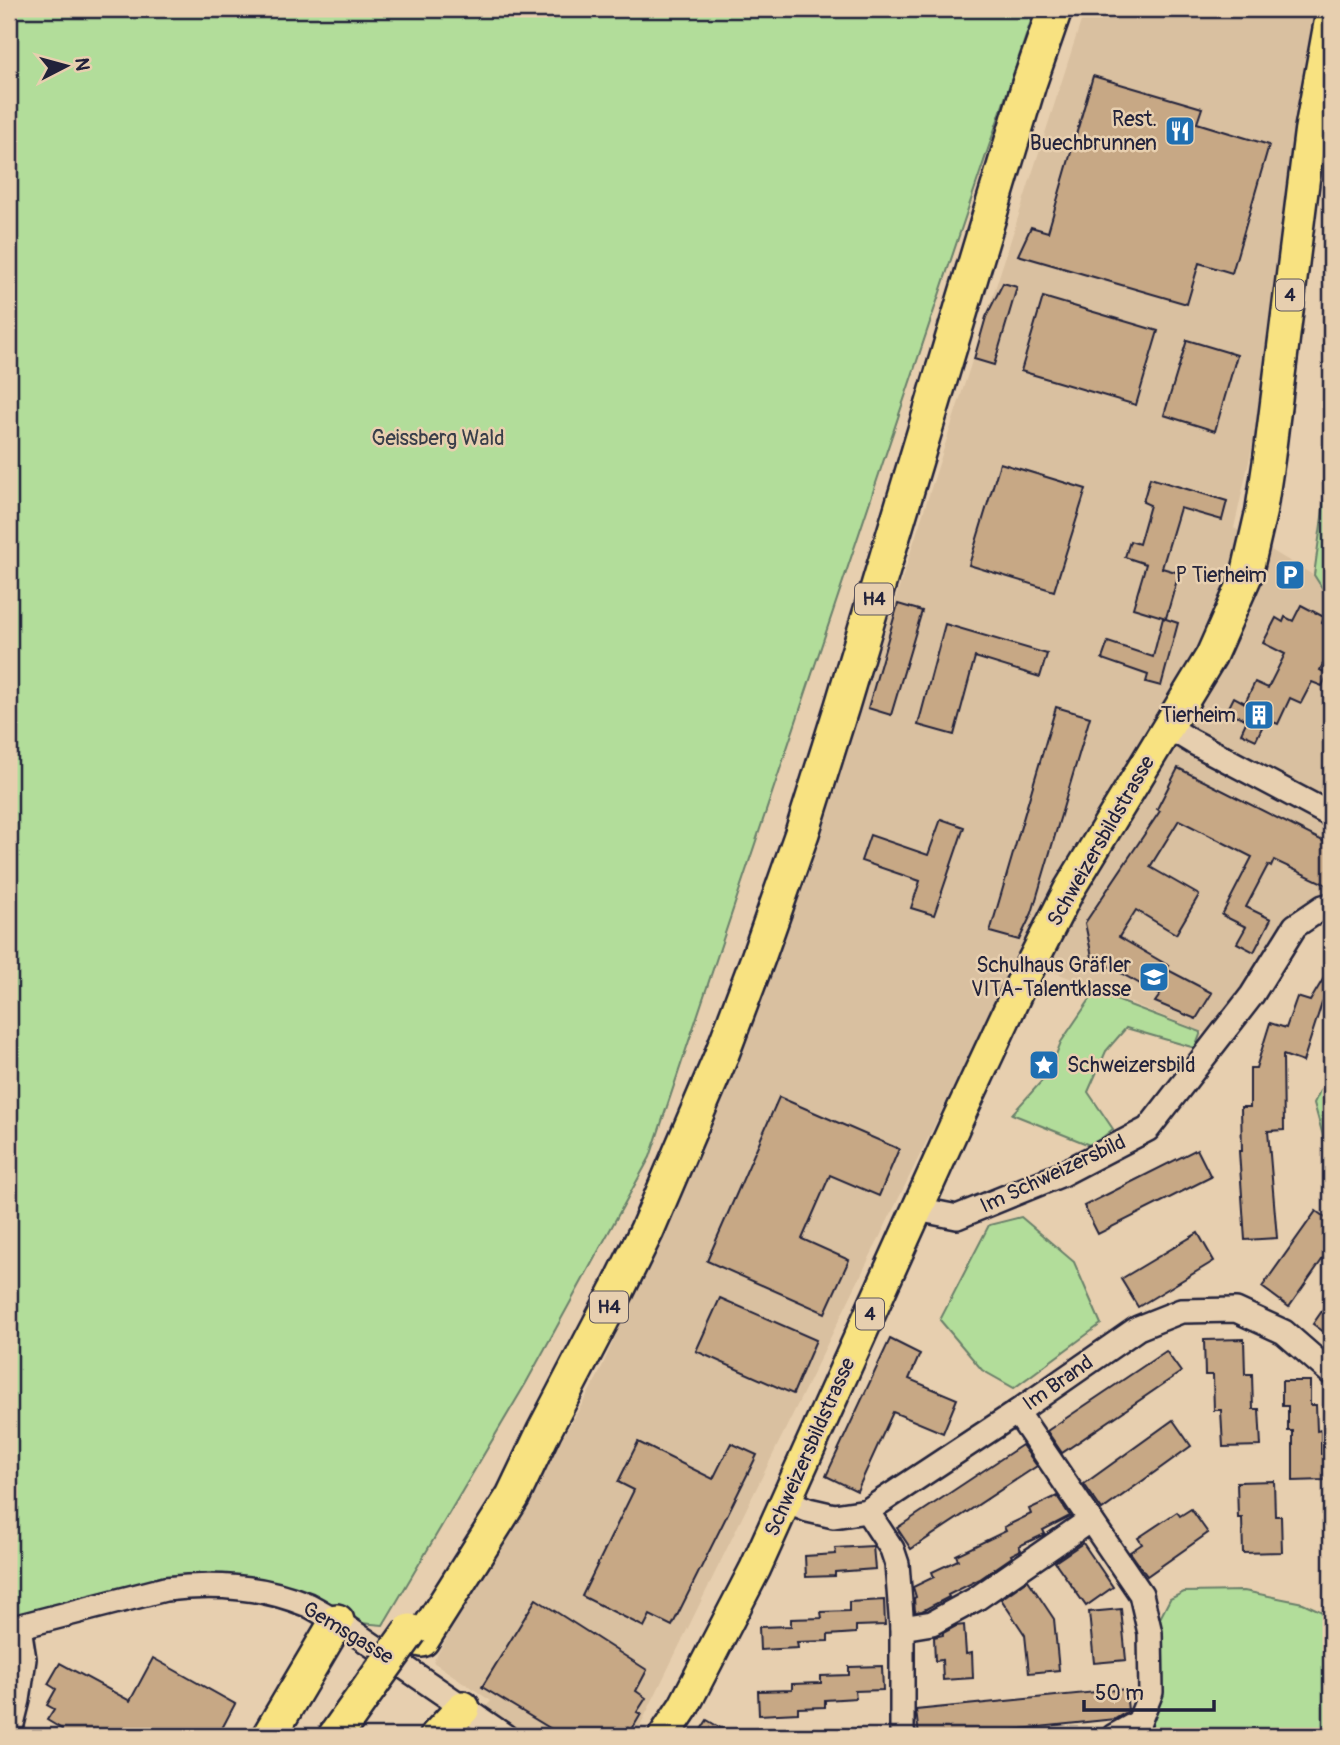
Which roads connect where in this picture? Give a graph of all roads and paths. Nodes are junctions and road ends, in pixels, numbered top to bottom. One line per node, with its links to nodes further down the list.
1 (1055, 9): 15 (highway, H4)
2 (1331, 15): 3 (main road, Schweizersbildstrasse / 4)
3 (1168, 727): 4 (street); 6 (main road, Schweizersbildstrasse / 4)
4 (1331, 815)
5 (1331, 905): 6 (street, Im Schweizersbild)
6 (917, 1209): 9 (main road, Schweizersbildstrasse / 4)
7 (1331, 1373): 8 (street, Im Brand)
8 (1017, 1412): 10 (street, Im Brand); 11 (street)
9 (786, 1500): 10 (street, Im Brand); 23 (main road, Schweizersbildstrasse / 4)
10 (867, 1511): 14 (street)
11 (1090, 1520): 14 (street); 25 (street)
12 (337, 1621): 13 (street, Gemsgasse); 16 (street, Gemsgasse); 18 (highway)
13 (14, 1628): 17 (street)
14 (902, 1628): 24 (street)
15 (380, 1688): 19 (highway, H4); 20 (highway, H4)
16 (463, 1707): 21 (highway); 22 (street, Gemsgasse)
17 (9, 1736)
18 (269, 1736)
19 (335, 1736)
20 (355, 1736)
21 (437, 1736)
22 (505, 1736)
23 (664, 1736)
24 (904, 1736)
25 (1114, 1736)

